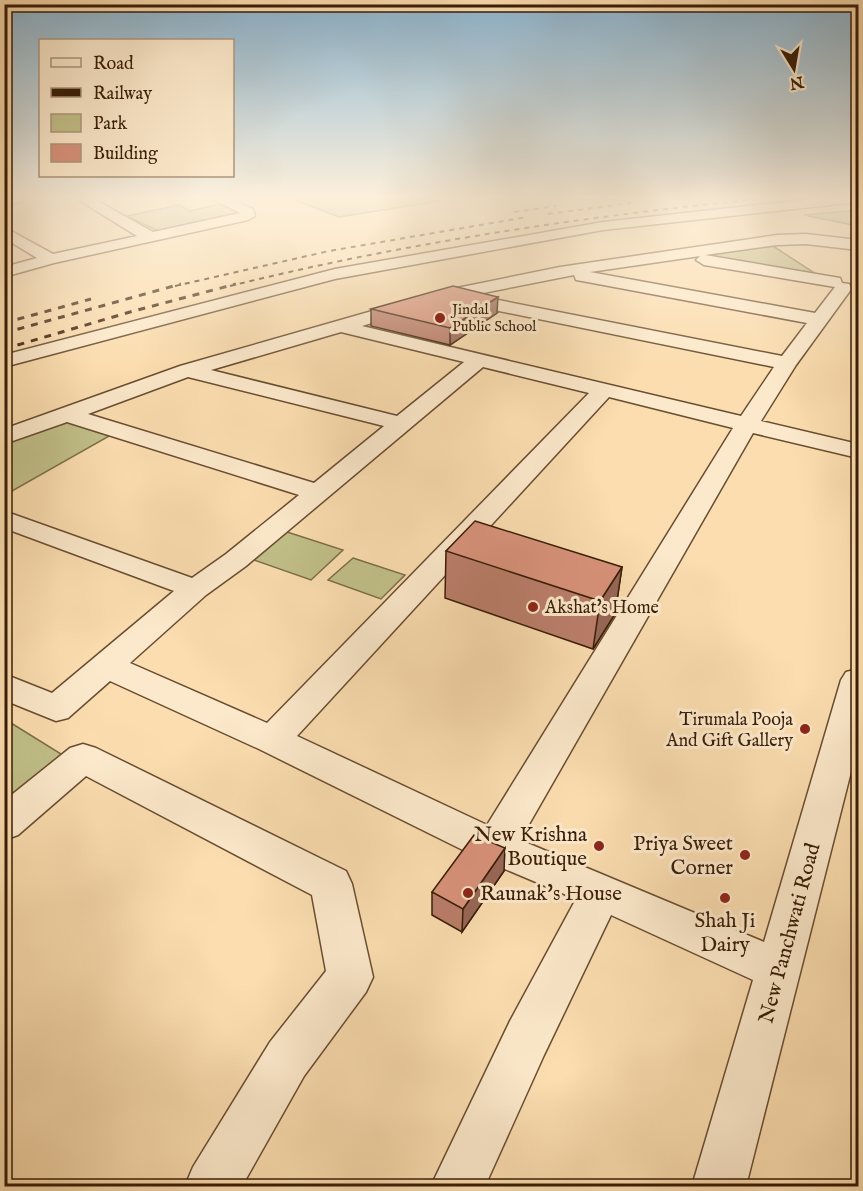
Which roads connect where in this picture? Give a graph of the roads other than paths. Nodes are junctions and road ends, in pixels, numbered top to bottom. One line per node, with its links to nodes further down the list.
1 (44, 255): 7 (street)
2 (72, 255): 7 (street)
3 (440, 255): 14 (street)
4 (669, 255): 5 (street); 9 (street); 10 (street)
5 (672, 255)
6 (796, 255): 10 (street)
7 (51, 259): 8 (street)
8 (4, 272)
9 (560, 272): 11 (street); 12 (street)
10 (845, 289): 12 (street)
11 (448, 295): 13 (street); 16 (street)
12 (821, 320): 16 (street)
13 (337, 326): 15 (street); 17 (street)
14 (4, 360)
15 (479, 360): 18 (street); 20 (street)
16 (787, 363): 21 (street)
17 (187, 370): 19 (street); 20 (street)
18 (604, 390): 21 (street); 30 (street)
19 (66, 414): 22 (street); 24 (street)
20 (403, 424): 24 (street)
21 (747, 424): 23 (street); 32 (street)
22 (4, 437)
23 (858, 451)
24 (318, 493): 26 (street)
25 (4, 519): 26 (street)
26 (195, 589): 27 (street)
27 (105, 665): 28 (street); 30 (street)
28 (4, 686)
29 (855, 707): 34 (street, New Panchwati Road)
30 (272, 740): 32 (street)
31 (4, 824): 35 (street)
32 (495, 847): 33 (street)
33 (602, 891): 34 (street); 36 (street)
34 (779, 970): 37 (street, New Panchwati Road)
35 (212, 1186)
36 (458, 1186)
37 (719, 1186)

